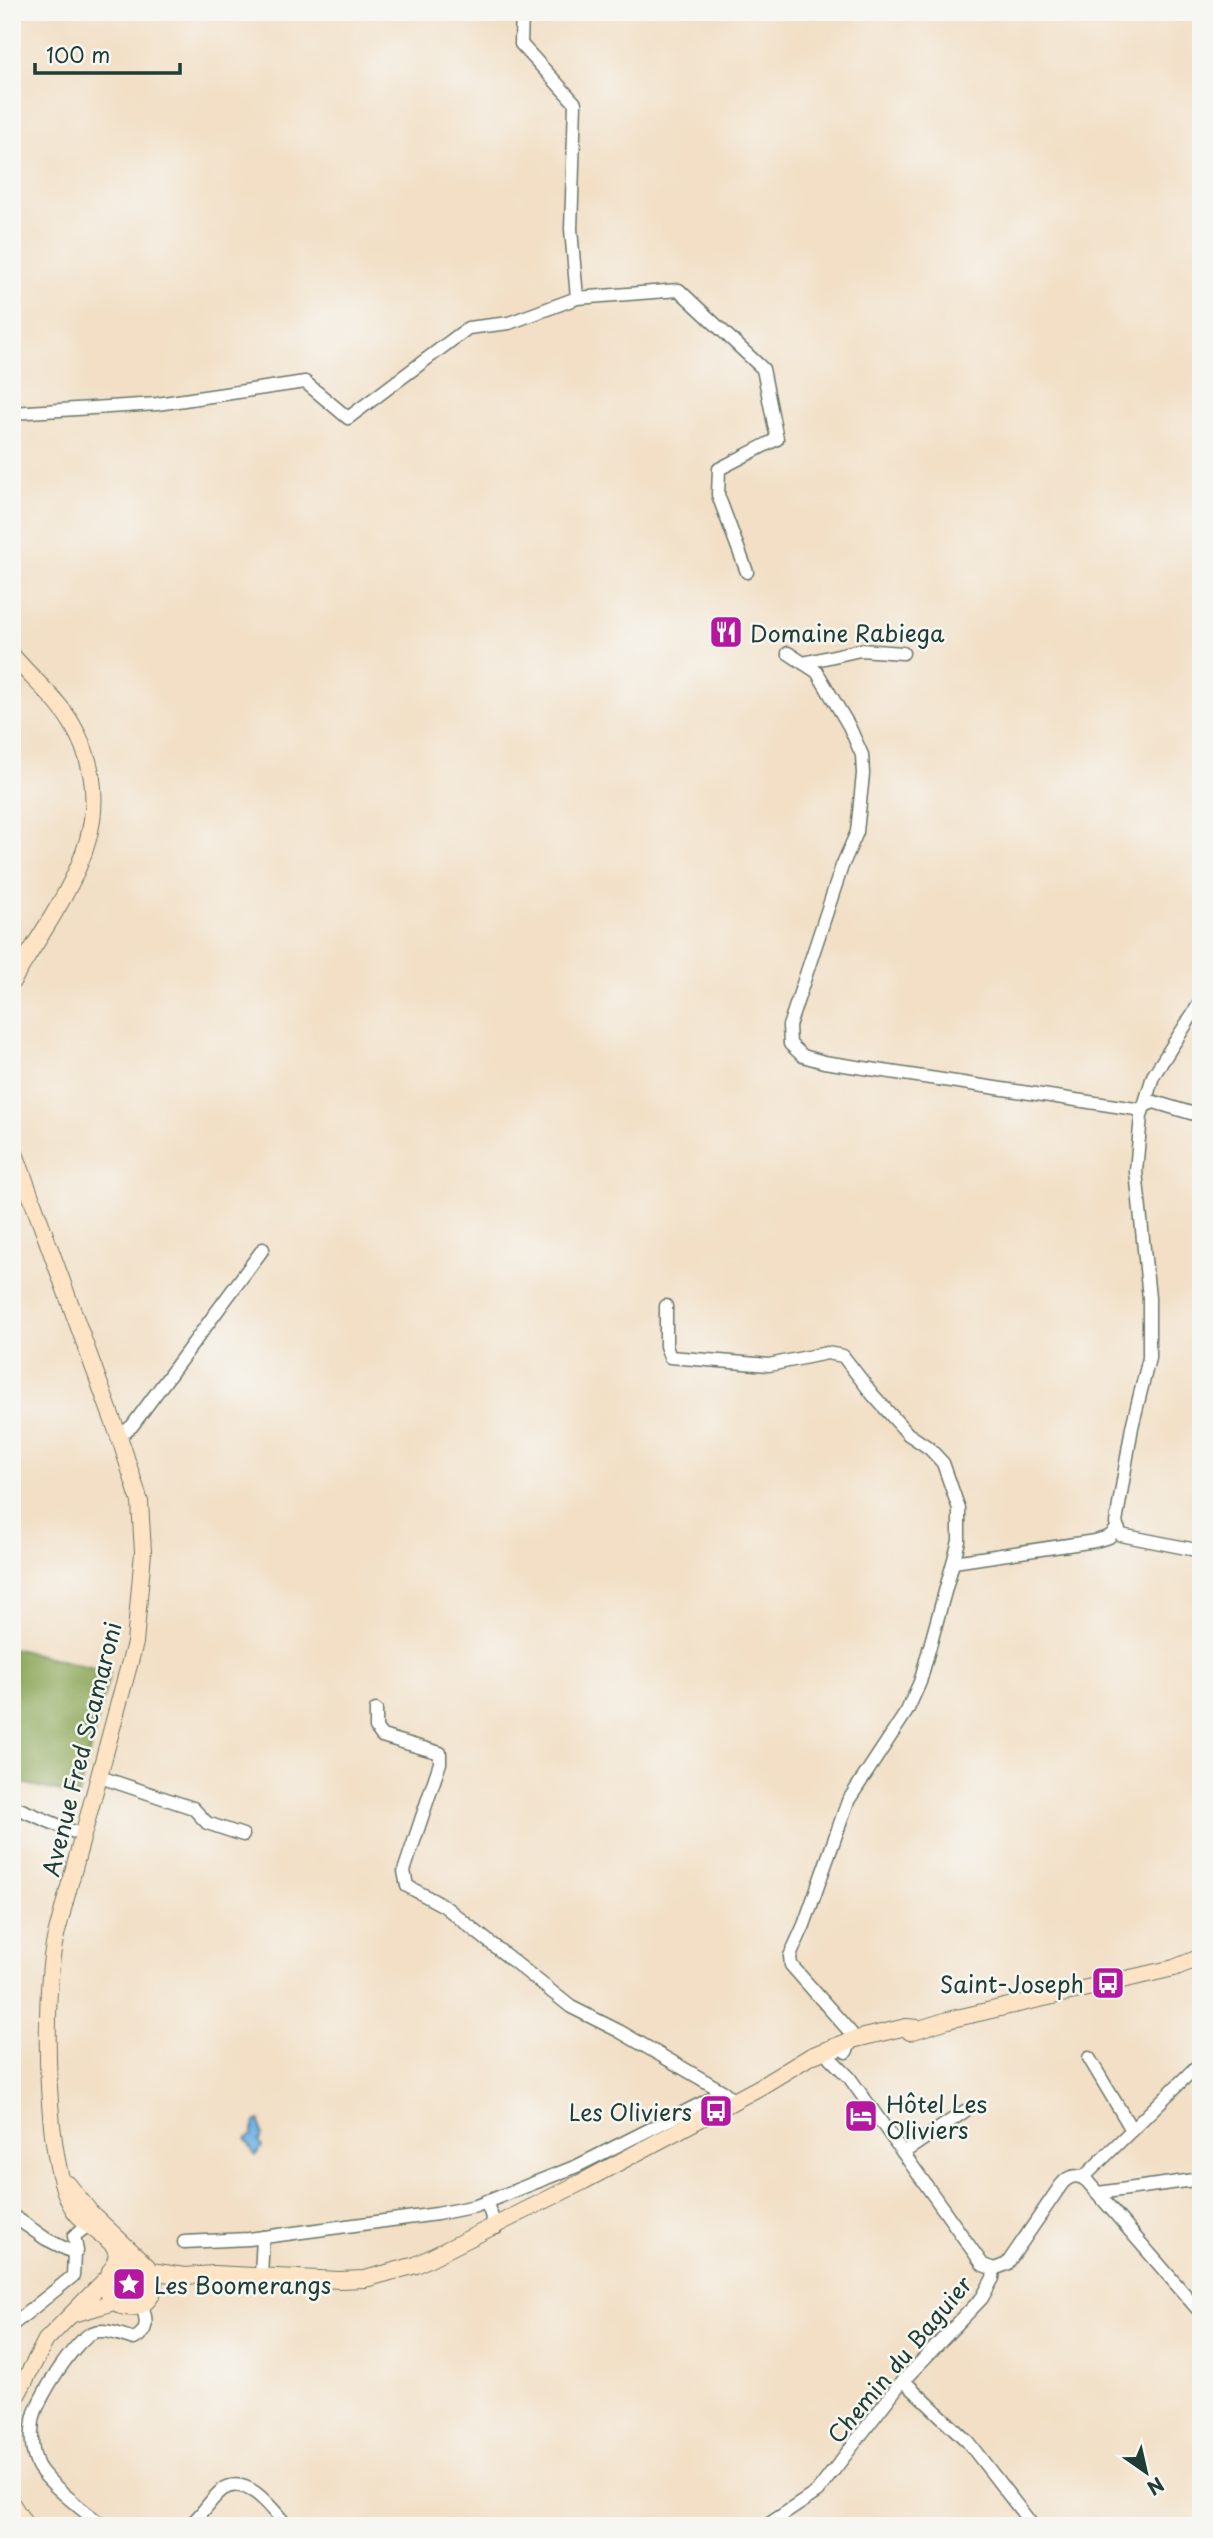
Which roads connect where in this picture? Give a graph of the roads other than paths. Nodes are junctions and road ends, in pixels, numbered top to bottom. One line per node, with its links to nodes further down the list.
1 (522, 12): 2 (street)
2 (577, 298): 3 (street); 4 (street)
3 (12, 413)
4 (747, 572)
5 (788, 653): 8 (street)
6 (903, 653): 8 (street)
7 (12, 655): 9 (main road)
8 (803, 663): 11 (street)
9 (12, 982)
10 (1201, 1001): 11 (street)
11 (1143, 1108): 12 (street); 17 (street)
12 (1201, 1116)
13 (12, 1145): 16 (main road, Avenue Fred Scamaroni)
14 (263, 1250): 16 (street)
15 (666, 1306): 19 (street)
16 (119, 1436): 21 (main road, Avenue Fred Scamaroni)
17 (1117, 1530): 18 (street); 19 (street)
18 (1201, 1551)
19 (954, 1562): 29 (street, Chemin du Baguier)
20 (376, 1710): 32 (street)
21 (100, 1777): 23 (street); 24 (main road, Avenue Fred Scamaroni)
22 (12, 1807): 24 (street)
23 (243, 1835)
24 (85, 1836): 36 (main road, Avenue Fred Scamaroni)
25 (1201, 1957): 27 (main road)
26 (1201, 1965): 27 (main road)
27 (1174, 1968): 28 (main road)
28 (918, 2028): 29 (main road); 29 (main road)
29 (840, 2050): 32 (main road); 35 (street, Chemin du Baguier)
30 (1089, 2058): 34 (street)
31 (1201, 2062): 34 (street, Chemin du Baguier)
32 (729, 2097): 40 (street); 43 (main road)
33 (965, 2110): 35 (street)
34 (1132, 2130): 37 (street, Chemin du Baguier)
35 (903, 2153): 49 (street, Chemin du Baguier)
36 (61, 2173): 42 (main road, Avenue Fred Scamaroni); 44 (main road, Avenue Fred Scamaroni)
37 (1083, 2178): 39 (street); 49 (street, Chemin du Baguier)
38 (1201, 2179): 39 (street)
39 (1098, 2193): 55 (street)
40 (486, 2202): 43 (street); 45 (street)
41 (12, 2216): 47 (street)
42 (87, 2224): 44 (street); 47 (street); 50 (main road, Avenue Fred Scamaroni)
43 (496, 2228): 52 (main road)
44 (113, 2231): 48 (main road, Avenue Fred Scamaroni)
45 (263, 2237): 46 (street); 52 (street)
46 (184, 2242)
47 (74, 2253): 57 (street)
48 (146, 2267): 50 (main road); 51 (main road); 53 (main road)
49 (994, 2269): 58 (street, Chemin du Baguier)
50 (111, 2272): 54 (main road); 56 (main road)
51 (184, 2276): 52 (main road); 53 (main road)
52 (261, 2276)
53 (147, 2300): 54 (main road); 62 (street)
54 (114, 2302): 56 (main road)
55 (1201, 2313)
56 (66, 2316): 59 (main road)
57 (12, 2325)
58 (903, 2381): 65 (street, Chemin du Baguier); 66 (street)
59 (12, 2405)
60 (12, 2504): 61 (main road)
61 (26, 2526)
62 (104, 2526)
63 (188, 2526): 64 (street)
64 (287, 2526)
65 (766, 2526)
66 (1033, 2526)

